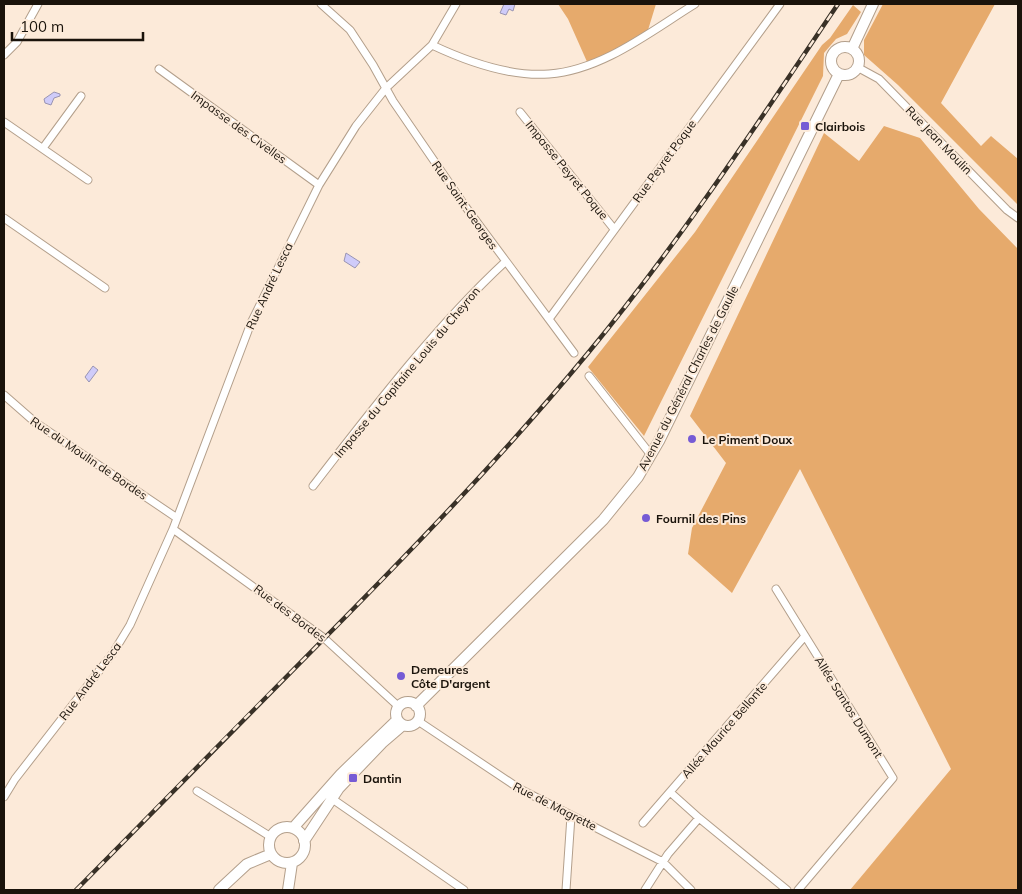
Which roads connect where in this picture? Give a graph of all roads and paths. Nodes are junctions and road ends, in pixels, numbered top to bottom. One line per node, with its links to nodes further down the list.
1 (38, 4): 9 (street)
2 (322, 4): 13 (street, Rue Saint-Georges)
3 (456, 4): 7 (street, Rue André Lesca)
4 (695, 4): 7 (street)
5 (780, 4): 22 (street, Rue Peyret Poque)
6 (873, 4): 8 (main road)
7 (432, 44): 13 (street, Rue André Lesca)
8 (852, 49): 10 (main road); 12 (main road)
9 (4, 55)
10 (857, 67): 12 (main road); 21 (street, Rue Jean Moulin)
11 (159, 69): 19 (street, Impasse des Civelles)
12 (839, 74): 29 (main road, Avenue du Général Charles de Gaulle)
13 (386, 88): 19 (street, Rue André Lesca); 23 (street, Rue Saint-Georges)
14 (81, 96): 17 (street)
15 (520, 112): 22 (street, Impasse Peyret Poque)
16 (4, 122): 17 (street)
17 (43, 148): 18 (street)
18 (88, 180)
19 (319, 185): 31 (street, Rue André Lesca)
20 (4, 218): 24 (street)
21 (1018, 218)
22 (614, 229): 25 (street, Rue Peyret Poque)
23 (505, 262): 25 (street, Rue Saint-Georges); 30 (street, Impasse du Capitaine Louis du Cheyron)
24 (105, 288)
25 (549, 319): 26 (street, Rue Saint-Georges)
26 (574, 353)
27 (589, 376): 29 (street)
28 (4, 396): 31 (street, Rue du Moulin de Bordes)
29 (651, 455): 35 (main road, Avenue du Général Charles de Gaulle)
30 (313, 486)
31 (177, 518): 32 (street, Rue André Lesca)
32 (173, 529): 36 (street, Rue des Bordes); 41 (street, Rue André Lesca)
33 (776, 589): 34 (street, Allée Santos Dumont)
34 (805, 636): 40 (street, Allée Maurice Bellonte); 59 (street, Allée Santos Dumont)
35 (416, 706): 36 (main road); 37 (main road)
36 (399, 707): 38 (main road)
37 (418, 721): 38 (main road); 43 (street, Rue de Magrette)
38 (400, 722): 42 (main road); 46 (main road)
39 (196, 791): 47 (street)
40 (670, 792): 44 (street); 45 (street, Allée Maurice Bellonte)
41 (4, 797)
42 (331, 798): 48 (main road); 54 (street)
43 (571, 816): 50 (street, Rue de Magrette); 55 (street)
44 (699, 818): 50 (street); 58 (street)
45 (642, 823)
46 (292, 828): 47 (main road); 48 (main road)
47 (270, 836): 49 (main road)
48 (304, 840): 51 (main road)
49 (271, 854): 51 (main road); 52 (main road)
50 (664, 862): 56 (street); 57 (street, Rue de Magrette)
51 (292, 863): 53 (main road)
52 (219, 890)
53 (288, 890)
54 (464, 890)
55 (566, 890)
56 (645, 890)
57 (691, 890)
58 (787, 890)
59 (798, 890)

